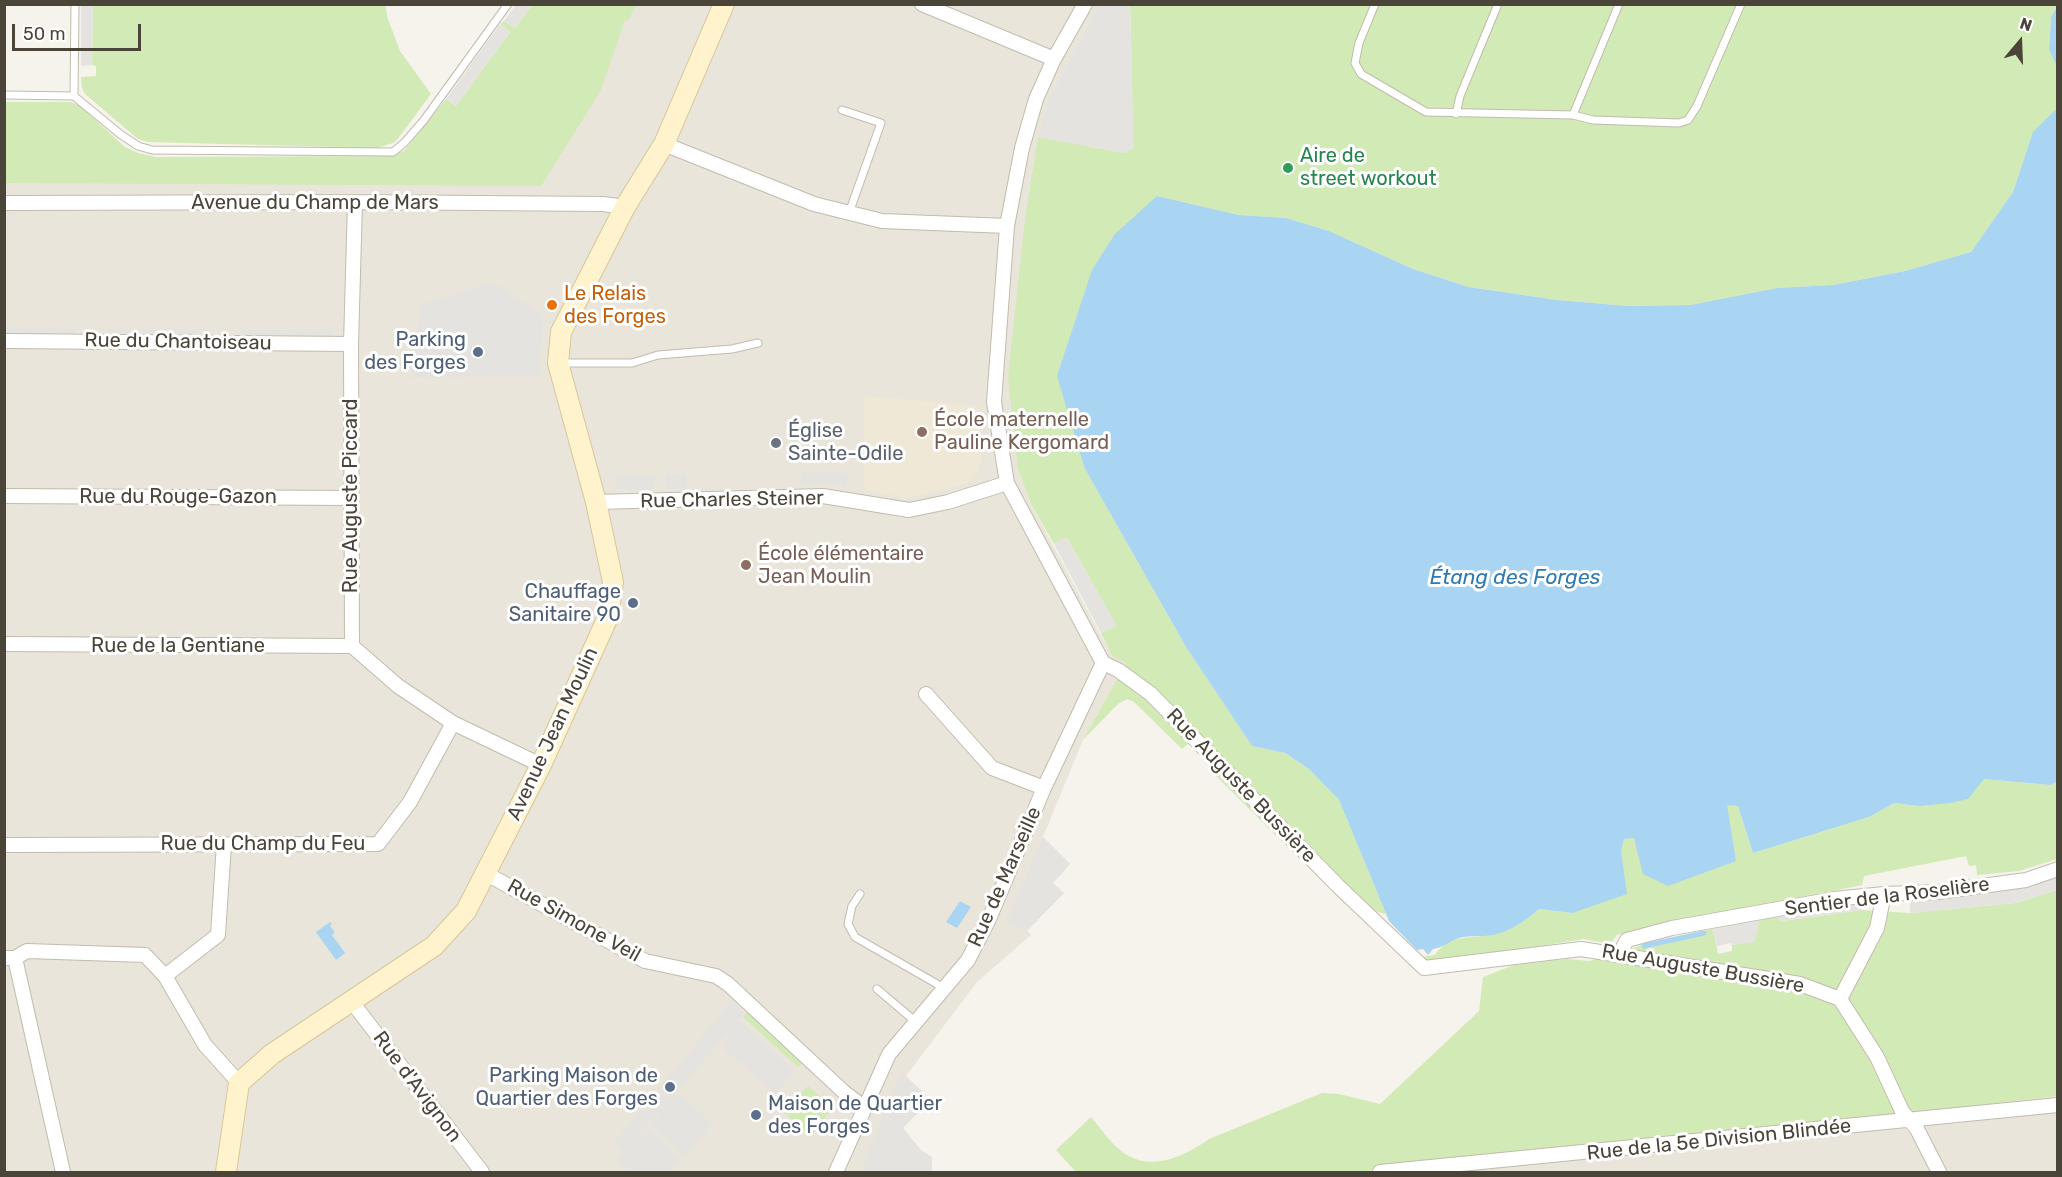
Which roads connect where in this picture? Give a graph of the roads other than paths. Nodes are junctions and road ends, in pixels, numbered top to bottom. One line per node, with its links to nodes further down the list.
1 (75, 4): 12 (lane)
2 (508, 4): 12 (lane)
3 (724, 4): 16 (main road, Avenue Jean Moulin)
4 (922, 4): 10 (street)
5 (1085, 4): 10 (street)
6 (1375, 4): 14 (lane)
7 (1498, 4): 14 (lane)
8 (1619, 4): 15 (lane)
9 (1741, 4): 15 (lane)
10 (1054, 59): 21 (street)
11 (4, 95): 12 (lane)
12 (74, 96)
13 (842, 110): 20 (lane)
14 (1456, 114): 15 (lane)
15 (1573, 115)
16 (664, 144): 19 (main road, Avenue Jean Moulin); 20 (street)
17 (355, 202): 18 (street, Avenue du Champ de Mars); 19 (street, Avenue du Champ de Mars); 24 (street, Rue Auguste Piccard)
18 (4, 204)
19 (625, 207): 25 (main road, Avenue Jean Moulin)
20 (849, 213): 21 (street)
21 (1007, 226): 26 (street)
22 (4, 341): 24 (street, Rue du Chantoiseau)
23 (758, 343): 25 (lane)
24 (351, 344): 28 (street, Rue Auguste Piccard)
25 (558, 363): 29 (main road, Avenue Jean Moulin)
26 (1007, 483): 29 (street, Rue Charles Steiner); 32 (street)
27 (4, 496): 28 (street, Rue du Rouge-Gazon)
28 (351, 498): 31 (street, Rue Auguste Piccard)
29 (596, 502): 35 (main road, Avenue Jean Moulin)
30 (4, 644): 31 (street, Rue de la Gentiane)
31 (352, 646): 34 (street)
32 (1103, 663): 36 (street, Rue de Marseille); 43 (street, Rue Auguste Bussière)
33 (926, 694): 36 (street)
34 (453, 723): 35 (street); 37 (street, Rue du Champ du Feu)
35 (541, 765): 40 (main road, Avenue Jean Moulin)
36 (1044, 788): 46 (street, Rue de Marseille)
37 (224, 844): 38 (street, Rue du Champ du Feu); 45 (street)
38 (4, 845)
39 (2058, 869): 42 (street, Sentier de la Roselière)
40 (485, 873): 49 (main road, Avenue Jean Moulin); 53 (street, Rue Simone Veil)
41 (860, 894): 46 (lane)
42 (1884, 894): 43 (street, Sentier de la Roselière); 48 (street)
43 (1619, 955): 48 (street, Rue Auguste Bussière)
44 (10, 958): 45 (street); 55 (street)
45 (165, 976): 51 (street)
46 (944, 988): 50 (street, Rue de Marseille)
47 (877, 989): 50 (lane)
48 (1840, 999): 54 (street)
49 (352, 1002): 51 (main road, Avenue Jean Moulin); 57 (street, Rue d'Avignon)
50 (916, 1022): 53 (street, Rue de Marseille)
51 (239, 1083): 56 (main road)
52 (2058, 1105): 54 (street, Rue de la 5e Division Blindée)
53 (865, 1108): 58 (street, Rue de Marseille)
54 (1911, 1120): 59 (street, Rue de la 5e Division Blindée); 60 (street)
55 (63, 1173)
56 (226, 1173)
57 (482, 1173)
58 (836, 1173)
59 (1380, 1173)
60 (1939, 1173)

